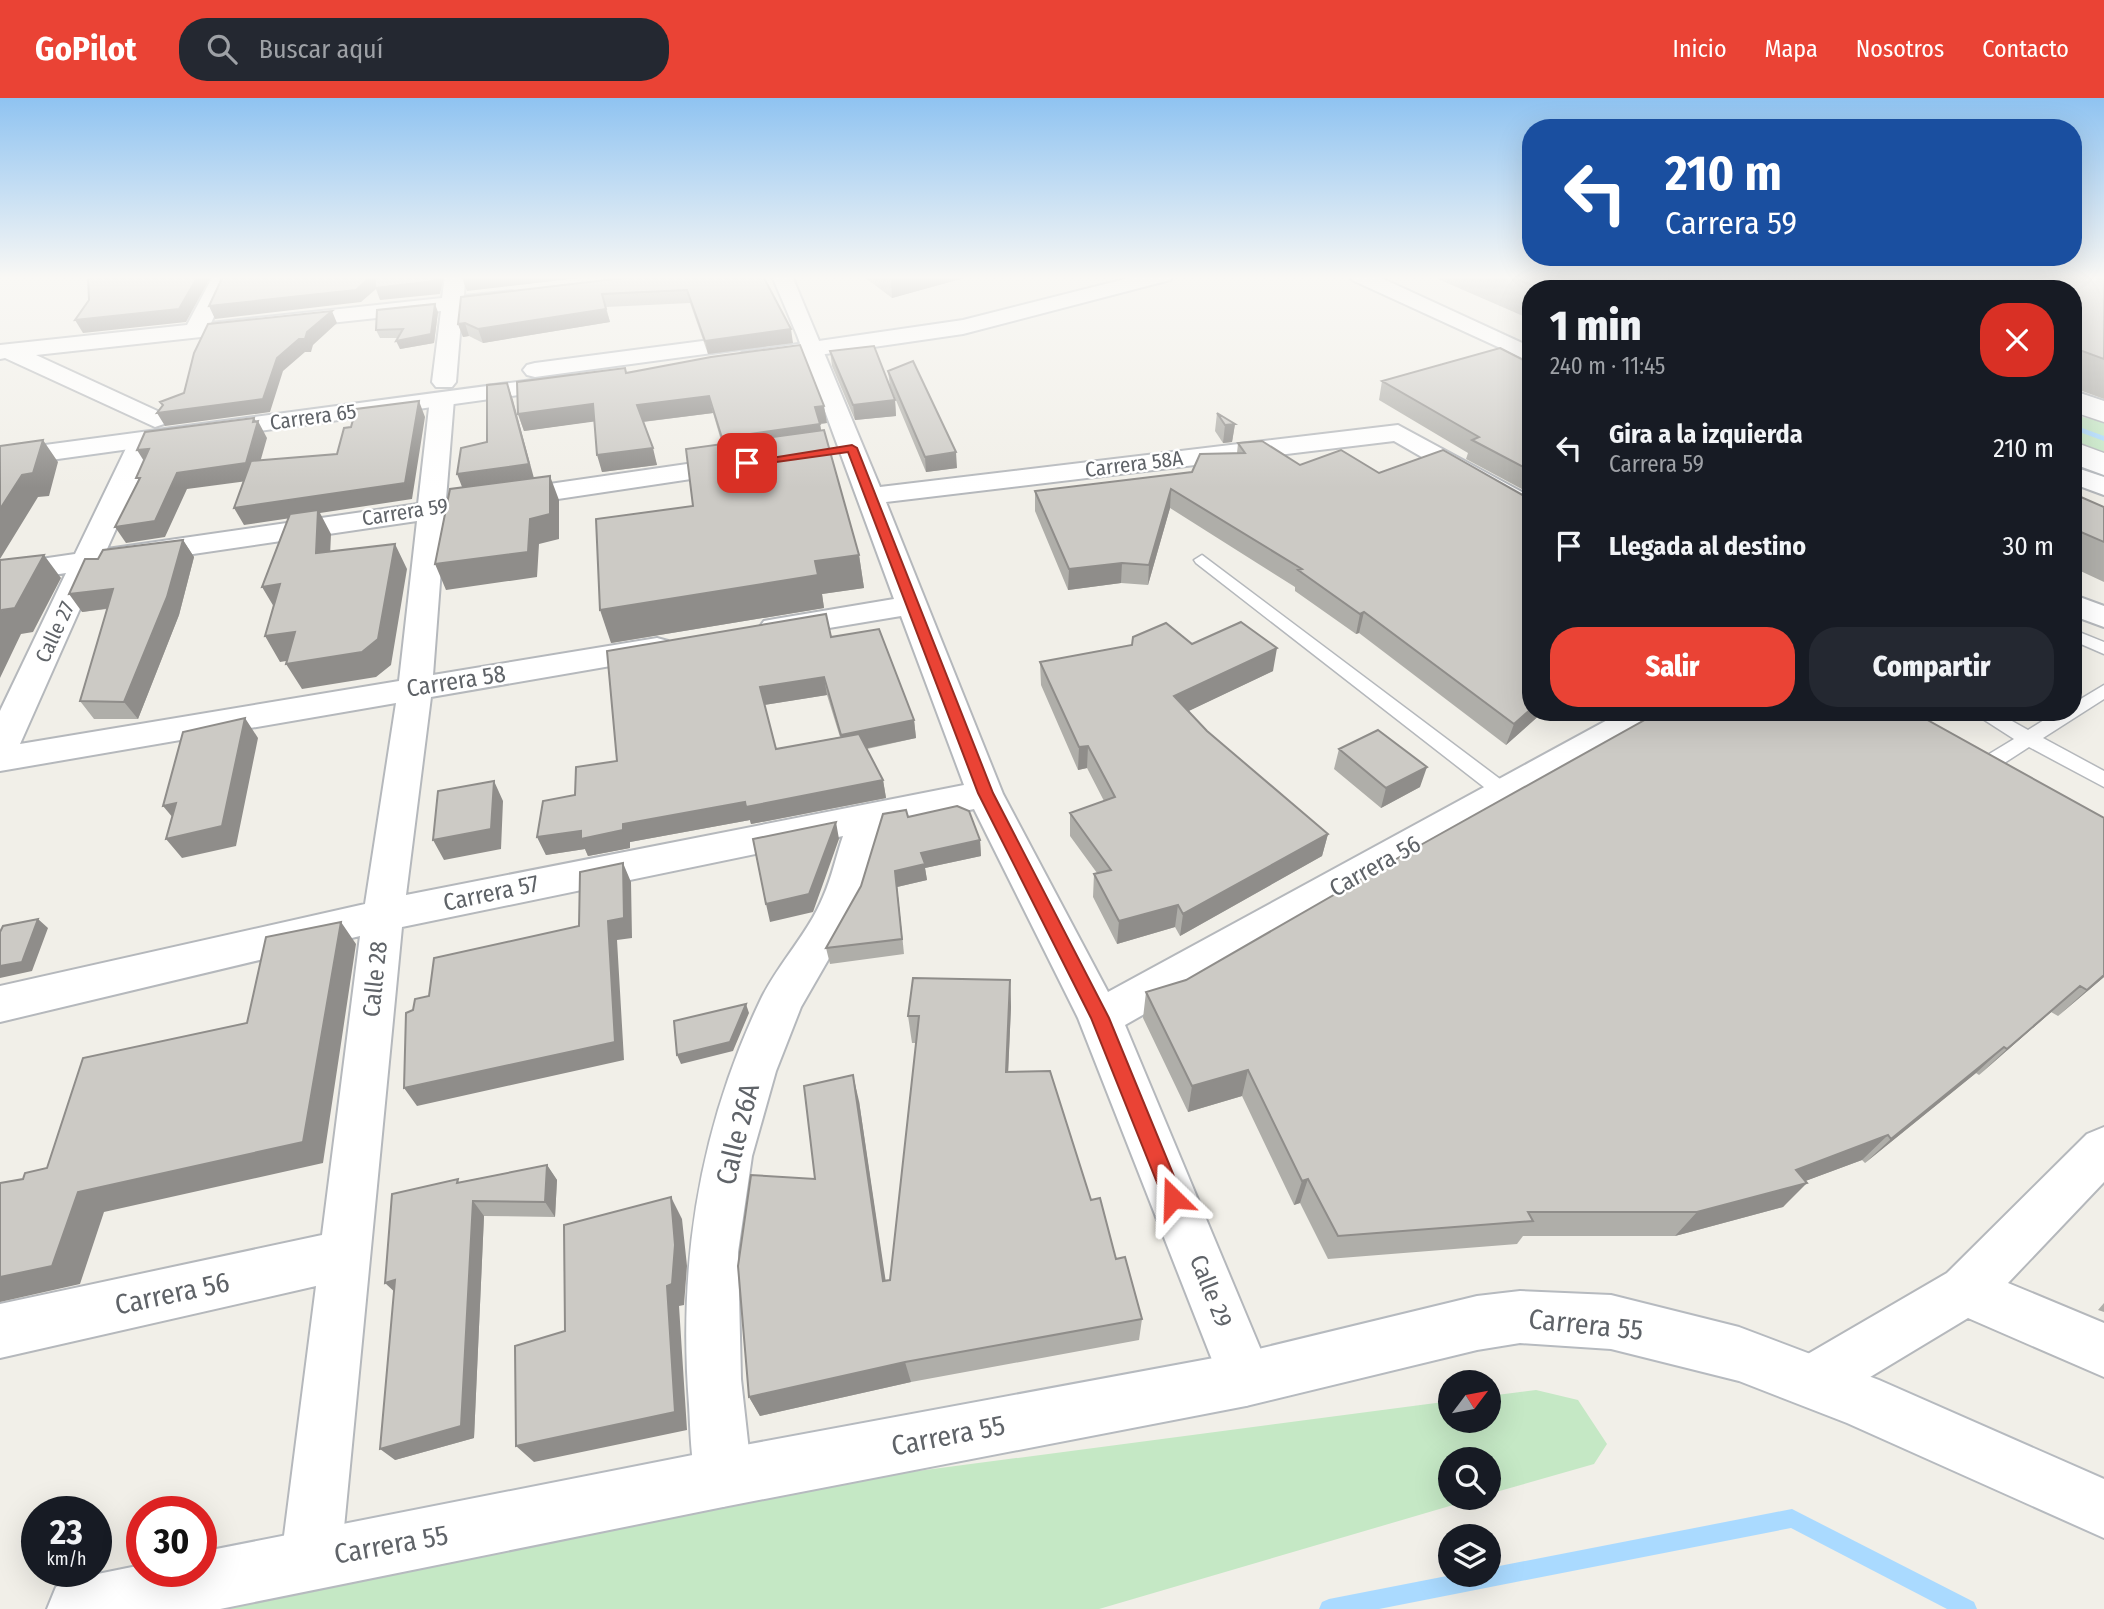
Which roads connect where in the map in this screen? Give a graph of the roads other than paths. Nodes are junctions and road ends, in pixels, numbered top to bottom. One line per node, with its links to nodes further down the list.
1 (56, 347): 5 (street)
2 (448, 347): 6 (street, Calle 28)
3 (777, 347): 6 (street, Carrera 65)
4 (812, 347): 21 (street, Calle 29)
5 (4, 352): 11 (street)
6 (443, 391): 11 (street, Carrera 65); 23 (street, Calle 28)
7 (2082, 401): 9 (street)
8 (2082, 410): 10 (lane)
9 (2104, 410)
10 (2104, 418)
11 (149, 429): 12 (street, Carrera 65); 16 (street, Carrera 65); 25 (street, Calle 27)
12 (0, 439)
13 (2082, 449): 15 (lane)
14 (2082, 458): 18 (street)
15 (2104, 458)
16 (0, 459)
17 (771, 460): 23 (street, Carrera 59)
18 (2104, 467)
19 (2082, 478): 20 (street)
20 (2104, 487)
21 (870, 496): 22 (street, Carrera 58A); 27 (street, Calle 29)
22 (1522, 503)
23 (431, 508): 25 (street, Carrera 59); 34 (street, Calle 28)
24 (1202, 560): 47 (lane)
25 (89, 561): 26 (street, Carrera 59); 41 (street, Calle 27)
26 (0, 574)
27 (913, 605): 30 (street); 46 (street, Calle 29)
28 (2082, 608): 29 (street)
29 (2104, 618)
30 (751, 632)
31 (2082, 639): 33 (lane)
32 (684, 643): 34 (street, Carrera 58)
33 (2104, 649)
34 (415, 688): 43 (street, Carrera 58); 49 (street, Calle 28)
35 (2104, 691): 36 (lane)
36 (2082, 705)
37 (1633, 721): 47 (street, Carrera 56)
38 (1997, 721): 40 (lane)
39 (2057, 721): 40 (lane)
40 (2029, 739): 42 (lane); 44 (lane)
41 (0, 748)
42 (1976, 757): 45 (street)
43 (0, 759)
44 (2104, 780)
45 (2022, 783)
46 (985, 793): 48 (street, Carrera 57); 51 (street, Calle 29)
47 (1505, 793): 51 (street, Carrera 56)
48 (868, 816): 49 (street, Carrera 57); 59 (street, Calle 26A)
49 (383, 915): 50 (street, Carrera 57); 53 (street, Calle 28)
50 (0, 1004)
51 (1100, 1018): 57 (street, Calle 29)
52 (2104, 1149): 54 (street)
53 (344, 1255): 55 (street, Carrera 56); 61 (street, Calle 28)
54 (1965, 1292): 56 (street); 58 (street)
55 (0, 1331)
56 (2104, 1350)
57 (1246, 1379): 58 (street, Carrera 55); 59 (street, Carrera 55)
58 (1813, 1381): 60 (street, Carrera 55)
59 (723, 1478): 61 (street, Carrera 55)
60 (2104, 1509)
61 (311, 1559): 62 (street, Carrera 55)
62 (78, 1609)

